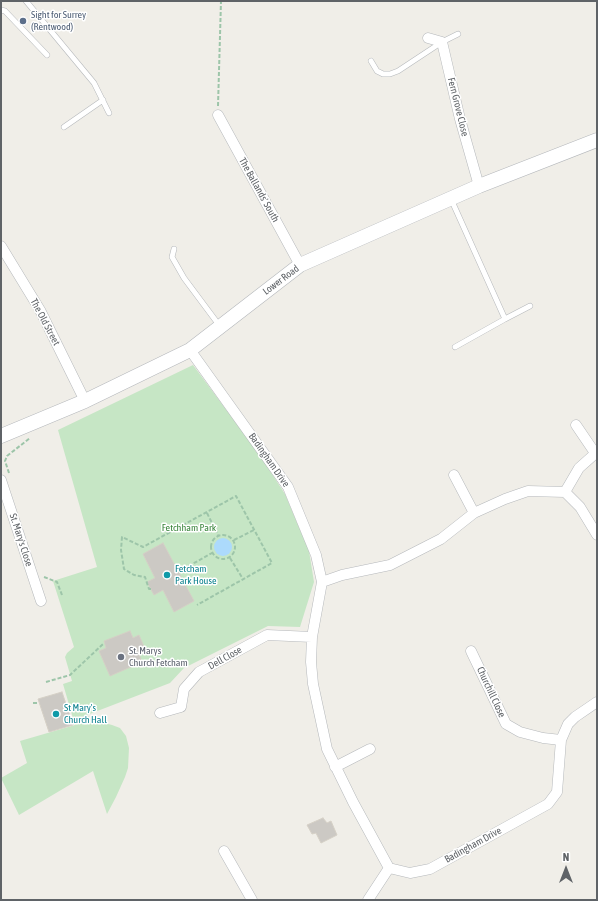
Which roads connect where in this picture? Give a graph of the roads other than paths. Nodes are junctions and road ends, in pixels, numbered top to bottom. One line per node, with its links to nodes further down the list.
1 (26, 1): 8 (lane)
2 (1, 10): 6 (lane)
3 (458, 34): 5 (lane)
4 (428, 38): 5 (street)
5 (442, 42): 7 (lane); 13 (street, Fern Grove Close)
6 (47, 55)
7 (371, 61)
8 (103, 100): 9 (lane); 11 (lane)
9 (109, 112)
10 (218, 115): 17 (street, The Ballands' South)
11 (64, 127)
12 (597, 140): 13 (street, Lower Road)
13 (479, 186): 14 (street, Lower Road)
14 (450, 198): 17 (street, Lower Road); 19 (lane)
15 (1, 246): 23 (street, The Old Street)
16 (174, 249): 20 (lane)
17 (300, 265): 20 (street, Lower Road)
18 (530, 306): 19 (lane)
19 (505, 319): 21 (lane)
20 (220, 327): 22 (street, Lower Road)
21 (455, 347)
22 (190, 350): 23 (street, Lower Road); 32 (street, Badingham Drive)
23 (85, 400): 25 (street, Lower Road)
24 (576, 425): 26 (street)
25 (1, 436)
26 (596, 453): 29 (street)
27 (454, 475): 30 (street)
28 (6, 479): 33 (street, St. Mary's Close)
29 (565, 492): 30 (street); 31 (street)
30 (474, 513): 32 (street)
31 (597, 535)
32 (322, 582): 34 (street, Badingham Drive)
33 (41, 601)
34 (312, 637): 37 (street, Dell Close); 40 (street, Badingham Drive)
35 (471, 651): 38 (street, Churchill Close)
36 (597, 702): 38 (street, Badingham Drive)
37 (160, 713)
38 (561, 740): 42 (street, Badingham Drive)
39 (370, 749): 40 (street)
40 (335, 767): 42 (street, Badingham Drive)
41 (224, 852): 43 (street)
42 (390, 868): 44 (street)
43 (252, 900)
44 (368, 900)

